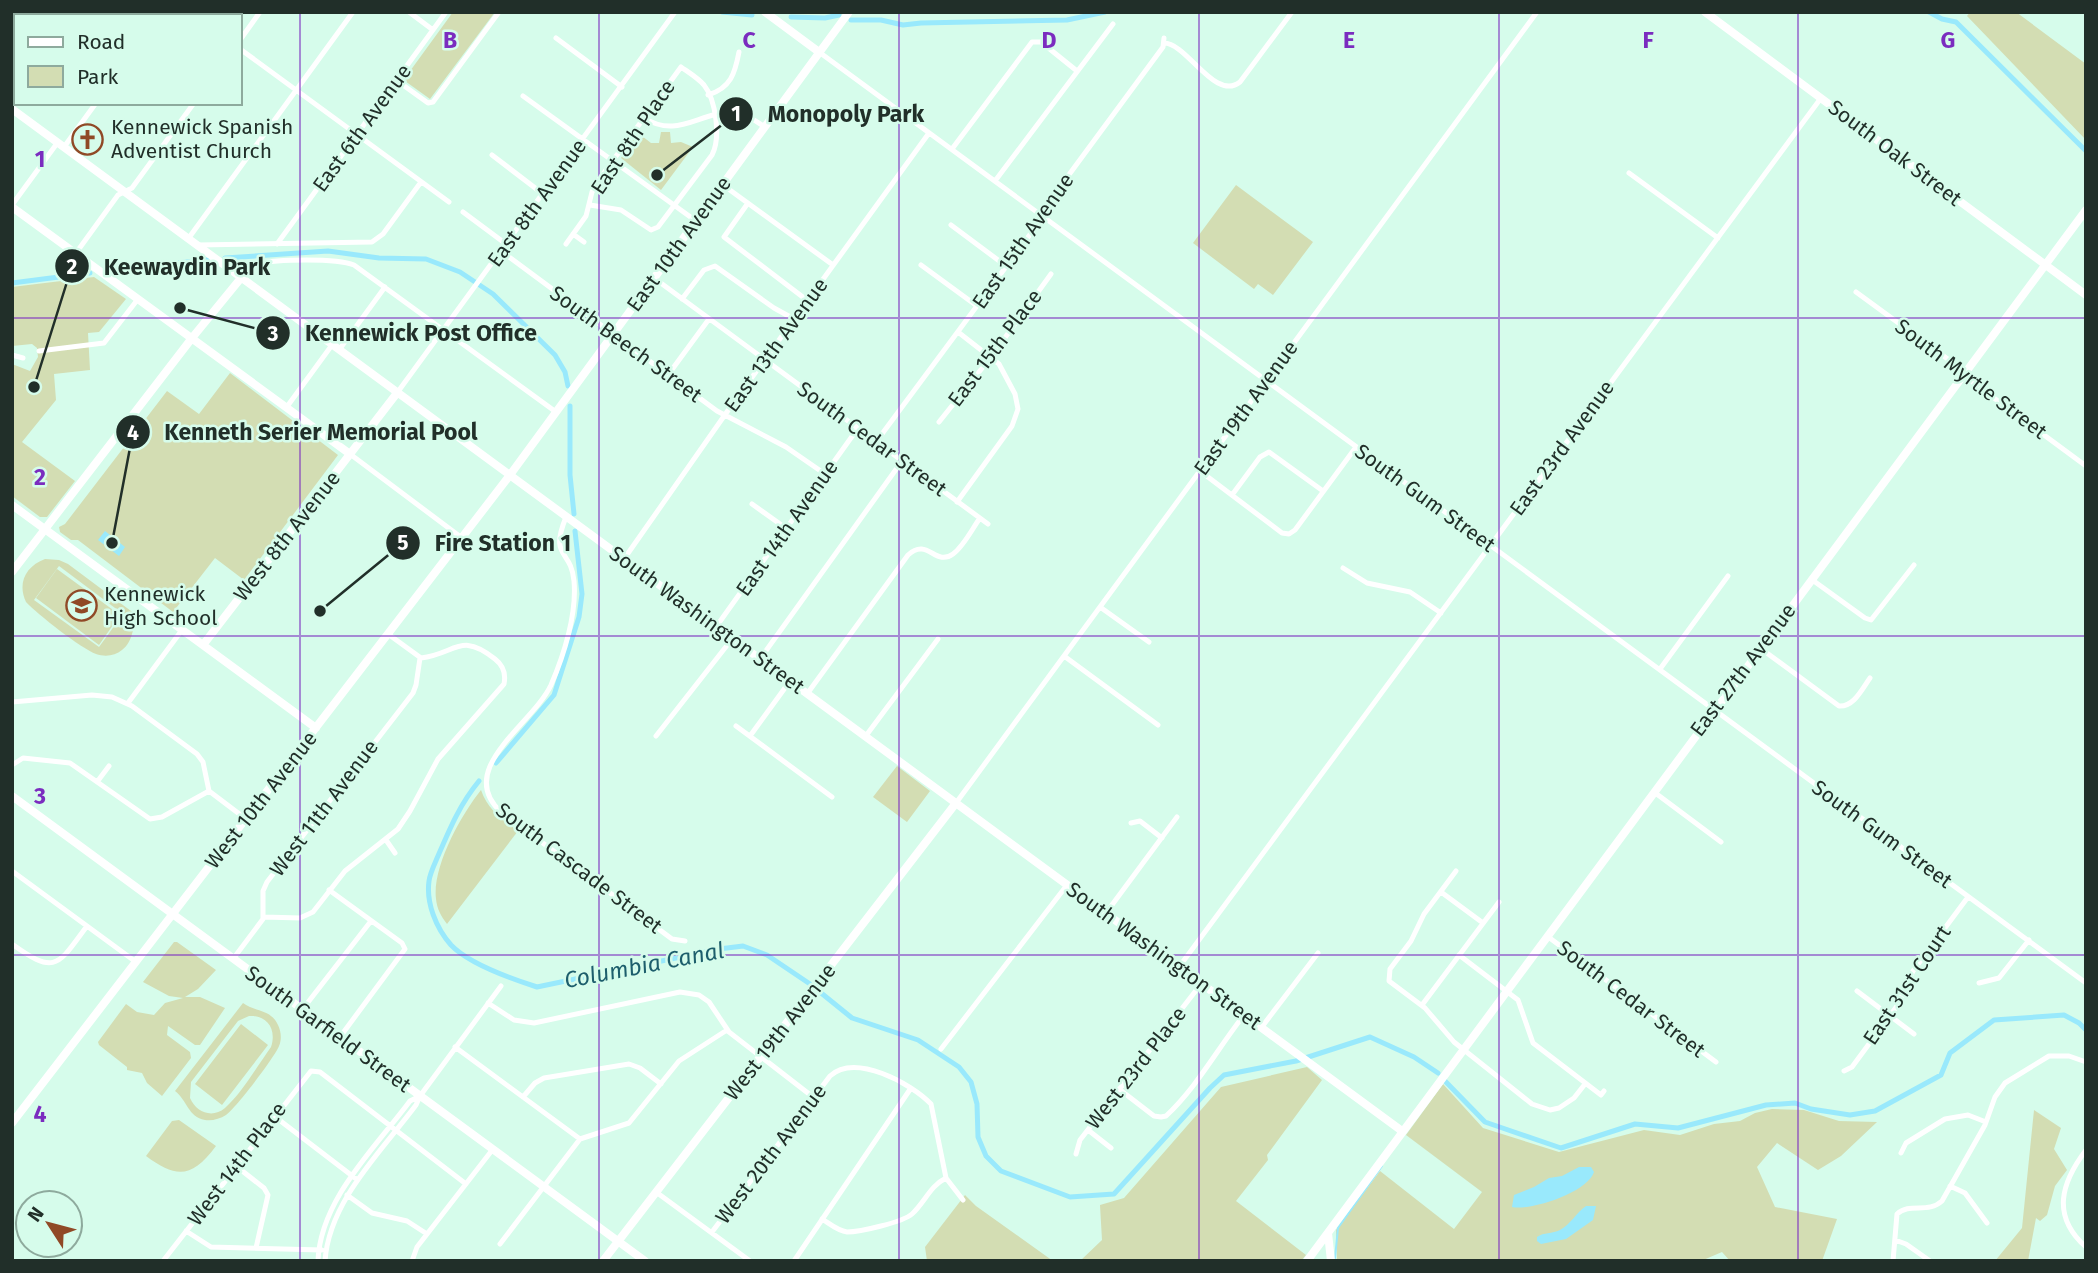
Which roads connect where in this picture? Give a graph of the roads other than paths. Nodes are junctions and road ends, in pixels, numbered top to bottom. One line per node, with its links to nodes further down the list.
1 (260, 12): 14 (street)
2 (353, 12): 22 (street)
3 (409, 12): 13 (street)
4 (446, 12): 13 (street, East 6th Avenue)
5 (499, 12): 20 (street)
6 (675, 12): 21 (street, East 8th Avenue)
7 (765, 12): 18 (main road, South Gum Street)
8 (849, 12): 18 (main road, East 10th Avenue)
9 (1292, 12): 52 (street, East 15th Avenue)
10 (1537, 12): 93 (street, East 19th Avenue)
11 (1705, 12): 25 (main road, South Oak Street)
12 (1112, 24): 19 (street)
13 (433, 30): 20 (street, East 6th Avenue)
14 (242, 37)
15 (556, 38): 21 (street)
16 (242, 50): 22 (street)
17 (739, 52): 23 (street)
18 (819, 52): 31 (main road, East 10th Avenue); 32 (street, South Gum Street)
19 (1077, 71): 36 (street); 40 (street)
20 (396, 80): 33 (street, East 6th Avenue)
21 (622, 87): 34 (street, East 8th Avenue)
22 (296, 91): 33 (street); 57 (street)
23 (708, 94): 29 (street); 30 (street, East 8th Place)
24 (523, 96): 34 (street)
25 (1821, 98): 56 (street, East 23rd Avenue); 67 (main road, South Oak Street)
26 (94, 105): 35 (street)
27 (193, 105): 43 (street)
28 (12, 109): 35 (main road, South Washington Street)
29 (715, 116): 30 (street); 31 (street); 48 (street)
30 (644, 118): 38 (street, East 8th Place)
31 (765, 127): 42 (main road, East 10th Avenue)
32 (929, 133): 36 (street, South Gum Street); 65 (street, East 13th Avenue)
33 (356, 135): 41 (street); 59 (street, East 6th Avenue)
34 (584, 139): 38 (street); 44 (street, East 8th Avenue)
35 (61, 145): 43 (main road, South Washington Street); 49 (street)
36 (952, 149): 40 (street, South Gum Street)
37 (492, 155): 44 (street)
38 (613, 160): 47 (street, East 8th Place); 48 (street)
39 (1629, 173): 56 (street)
40 (995, 181): 52 (street, South Gum Street)
41 (421, 182): 45 (street); 59 (street)
42 (723, 185): 46 (street); 53 (main road, East 10th Avenue)
43 (125, 192): 57 (main road, South Washington Street); 64 (street)
44 (543, 194): 60 (street, East 8th Avenue)
45 (449, 202)
46 (748, 203): 65 (street); 77 (street)
47 (590, 205): 48 (street); 55 (street, East 8th Place)
48 (674, 205): 53 (street)
49 (12, 206): 64 (main road)
50 (2086, 210): 67 (main road, East 27th Avenue)
51 (463, 212): 60 (street)
52 (1042, 216): 68 (street, East 15th Avenue); 93 (street, South Gum Street)
53 (696, 221): 71 (main road, East 10th Avenue)
54 (951, 225): 68 (street)
55 (573, 234): 58 (street); 61 (street, East 8th Place)
56 (1717, 238): 119 (street, East 23rd Avenue)
57 (188, 239): 62 (main road, South Washington Street)
58 (584, 242)
59 (277, 244): 62 (street)
60 (506, 244): 63 (street, East 8th Avenue)
61 (566, 244)
62 (198, 246): 70 (main road, South Washington Street)
63 (501, 251): 81 (street, East 8th Avenue); 83 (street, South Beech Street)
64 (76, 253): 75 (main road)
65 (833, 265): 77 (street, East 13th Avenue)
66 (921, 265): 78 (street)
67 (2045, 265): 74 (main road, South Oak Street); 91 (main road, East 27th Avenue)
68 (1006, 266): 78 (street, East 15th Avenue)
69 (1051, 274): 88 (street, East 15th Place)
70 (241, 278): 72 (street); 84 (main road); 85 (main road, South Washington Street)
71 (654, 278): 76 (street, South Cedar Street); 83 (main road, East 10th Avenue)
72 (385, 287): 81 (street); 85 (street)
73 (1856, 292): 91 (street, South Myrtle Street)
74 (2086, 295)
75 (138, 299): 84 (main road); 86 (street)
76 (682, 299): 79 (street, South Cedar Street); 80 (street)
77 (808, 300): 80 (street, East 13th Avenue)
78 (977, 306): 82 (street, East 15th Avenue)
79 (709, 319): 90 (street, South Cedar Street); 92 (street)
80 (794, 319): 90 (street, East 13th Avenue)
81 (444, 330): 94 (street, East 8th Avenue); 96 (street)
82 (958, 332): 88 (street); 100 (street, East 15th Avenue)
83 (613, 334): 92 (street, South Beech Street); 96 (main road, East 10th Avenue)
84 (192, 338): 95 (main road); 116 (main road)
85 (336, 348): 94 (main road, South Washington Street); 95 (street)
86 (40, 351)
87 (12, 355): 89 (street)
88 (991, 357): 98 (street, East 15th Place); 110 (street)
89 (23, 358)
90 (765, 360): 97 (street, East 13th Avenue); 99 (street, South Cedar Street)
91 (1964, 373): 104 (street, South Myrtle Street); 125 (main road, East 27th Avenue)
92 (668, 375): 97 (street, South Beech Street)
93 (1266, 381): 101 (street, South Gum Street); 105 (street, East 19th Avenue)
94 (397, 393): 102 (main road, West 8th Avenue); 107 (main road, South Washington Street)
95 (286, 408): 102 (main road)
96 (556, 412): 107 (main road, East 10th Avenue)
97 (725, 416): 106 (street, South Beech Street); 120 (street, East 13th Avenue)
98 (939, 422)
99 (858, 429): 100 (street, South Cedar Street); 106 (street, East 14th Avenue)
100 (876, 442): 103 (street, South Cedar Street)
101 (1356, 447): 108 (street); 119 (street, South Gum Street)
102 (350, 454): 118 (street); 134 (main road, West 8th Avenue)
103 (902, 461): 110 (street, South Cedar Street); 138 (street)
104 (2086, 466)
105 (1200, 471): 109 (street); 126 (street, East 19th Avenue)
106 (825, 474): 117 (street, East 14th Avenue)
107 (510, 475): 113 (main road, South Washington Street); 118 (main road, West 10th Avenue)
108 (1323, 491): 109 (street); 109 (street)
109 (1232, 495)
110 (957, 502): 114 (street, South Cedar Street)
111 (752, 504): 117 (street)
112 (12, 505): 116 (main road)
113 (566, 517): 120 (main road, South Washington Street); 182 (street, South Cascade Street)
114 (980, 518): 115 (street, South Cedar Street); 142 (street)
115 (988, 524)
116 (46, 529): 123 (main road); 129 (main road)
117 (787, 529): 128 (street, East 14th Avenue)
118 (462, 538): 130 (main road, West 10th Avenue)
119 (1490, 546): 127 (street, East 23rd Avenue); 139 (street, South Gum Street)
120 (624, 559): 128 (main road, South Washington Street)
121 (1913, 565): 125 (street)
122 (1343, 568): 127 (street)
123 (12, 572)
124 (1728, 576): 139 (street)
125 (1811, 579): 135 (main road, East 27th Avenue)
126 (1100, 607): 133 (street); 136 (street, East 19th Avenue)
127 (1441, 613): 188 (street, East 23rd Avenue)
128 (716, 627): 131 (main road, South Washington Street)
129 (182, 630): 134 (main road); 144 (street)
130 (388, 634): 137 (street); 148 (main road, West 10th Avenue)
131 (732, 639): 138 (main road, South Washington Street); 149 (street)
132 (938, 639): 151 (street)
133 (1149, 642)
134 (203, 645): 148 (main road)
135 (1760, 648): 140 (street); 145 (main road, East 27th Avenue)
136 (1064, 656): 146 (street); 159 (street, East 19th Avenue)
137 (419, 658): 164 (street); 176 (street, West 11th Avenue)
138 (760, 659): 141 (main road, South Washington Street)
139 (1660, 669): 145 (street, South Gum Street)
140 (1870, 678)
141 (790, 681): 142 (main road, South Washington Street); 150 (street)
142 (807, 694): 151 (main road, South Washington Street)
143 (12, 702): 144 (street)
144 (128, 703): 155 (street)
145 (1714, 710): 156 (main road, East 27th Avenue); 172 (street, South Gum Street)
146 (1158, 725)
147 (736, 726): 150 (street)
148 (316, 728): 161 (main road, West 10th Avenue)
149 (656, 736)
150 (750, 736): 158 (street)
151 (865, 737): 159 (main road, South Washington Street)
152 (12, 765): 154 (street)
153 (109, 766): 154 (street)
154 (97, 782): 155 (street)
155 (209, 791): 161 (street)
156 (1654, 792): 165 (street); 180 (main road, East 27th Avenue)
157 (12, 796): 175 (main road, South Garfield Street)
158 (832, 797)
159 (956, 803): 169 (main road, South Washington Street); 209 (main road, West 19th Avenue)
160 (1177, 817): 163 (street)
161 (246, 820): 175 (main road, West 10th Avenue)
162 (1130, 823): 163 (street)
163 (1162, 838): 174 (street)
164 (386, 840): 166 (street); 170 (street)
165 (1721, 842)
166 (395, 853)
167 (12, 871): 179 (street)
168 (1455, 872): 171 (street)
169 (1067, 884): 174 (main road, South Washington Street); 208 (street)
170 (330, 890): 176 (street); 177 (street)
171 (1441, 891): 178 (street); 189 (street)
172 (1968, 897): 181 (street, South Gum Street); 201 (street, East 31st Court)
173 (1499, 902): 178 (street)
174 (1106, 913): 188 (main road, South Washington Street)
175 (173, 914): 186 (main road, South Garfield Street); 187 (main road, West 10th Avenue)
176 (264, 917): 186 (street)
177 (371, 921): 199 (street); 205 (street)
178 (1483, 923): 185 (street)
179 (87, 926): 183 (street); 187 (street)
180 (1546, 936): 195 (main road, East 27th Avenue); 210 (street, South Cedar Street)
181 (2029, 940): 190 (street); 191 (street, South Gum Street)
182 (685, 941)
183 (12, 944)
184 (1318, 953): 202 (street)
185 (1459, 955): 195 (street); 198 (street)
186 (233, 959): 199 (main road, South Garfield Street)
187 (136, 962): 223 (main road, West 10th Avenue)
188 (1179, 967): 192 (main road, South Washington Street)
189 (1389, 980): 194 (street); 198 (street)
190 (1979, 983)
191 (2086, 983)
192 (1201, 984): 200 (main road, South Washington Street); 216 (street, West 23rd Place)
193 (500, 986): 197 (street)
194 (1383, 990)
195 (1507, 990): 207 (main road, East 27th Avenue); 214 (street)
196 (1857, 991): 201 (street)
197 (488, 1003): 203 (street); 206 (street)
198 (1422, 1006): 207 (street)
199 (302, 1010): 205 (main road, South Garfield Street)
200 (1244, 1015): 202 (main road, South Washington Street); 216 (street)
201 (1890, 1016): 204 (street); 212 (street, East 31st Court)
202 (1261, 1028): 227 (main road, South Washington Street)
203 (727, 1030): 209 (street); 213 (street)
204 (1914, 1034)
205 (340, 1037): 218 (main road, South Garfield Street)
206 (455, 1047): 218 (street); 219 (street)
207 (1463, 1048): 214 (street); 227 (main road, East 27th Avenue)
208 (941, 1049)
209 (761, 1056): 220 (street); 242 (main road, West 19th Avenue)
210 (1716, 1062)
211 (2086, 1062): 222 (street)
212 (1844, 1071)
213 (661, 1084): 219 (street); 228 (street)
214 (1585, 1084): 217 (street)
215 (911, 1088): 220 (street, West 20th Avenue); 236 (street); 245 (street)
216 (1119, 1089): 225 (street, West 23rd Place)
217 (1604, 1091)
218 (420, 1096): 224 (street); 226 (street); 230 (main road, South Garfield Street)
219 (523, 1097): 228 (street)
220 (813, 1097): 248 (street, West 20th Avenue)
221 (274, 1116): 224 (street, West 14th Place); 234 (street, West 14th Place); 235 (street)
222 (1986, 1122): 232 (street); 239 (street)
223 (12, 1123)
224 (391, 1127): 226 (street); 235 (street)
225 (1087, 1130): 229 (street); 233 (street, West 23rd Place)
226 (397, 1131): 237 (street); 238 (street)
227 (1402, 1131): 249 (main road, East 27th Avenue)
228 (580, 1139): 240 (street)
229 (1111, 1148)
230 (493, 1149): 238 (street); 240 (main road, South Garfield Street)
231 (2086, 1150): 254 (street)
232 (1900, 1153)
233 (1076, 1154)
234 (236, 1166): 247 (street, West 14th Place); 255 (street)
235 (352, 1177): 237 (street); 241 (street)
236 (946, 1178): 244 (street); 245 (street)
237 (358, 1181): 243 (street)
238 (466, 1184): 250 (street)
239 (1950, 1186): 246 (street); 251 (street)
240 (544, 1187): 252 (main road, South Garfield Street); 253 (street)
241 (341, 1191): 243 (street); 256 (street)
242 (656, 1192): 248 (street); 252 (main road, West 19th Avenue)
243 (348, 1196): 250 (street); 257 (street)
244 (963, 1200)
245 (822, 1219): 265 (street)
246 (1987, 1223)
247 (186, 1231): 255 (street); 258 (street, West 14th Place)
248 (712, 1232): 264 (street)
249 (1328, 1233): 266 (main road, East 27th Avenue); 267 (main road)
250 (427, 1234): 261 (street)
251 (1895, 1240): 268 (street); 269 (street)
252 (618, 1241): 262 (main road, West 19th Avenue); 263 (main road, South Garfield Street)
253 (500, 1244)
254 (2086, 1247)
255 (256, 1248): 256 (street)
256 (318, 1250): 257 (street); 259 (street)
257 (326, 1250): 260 (street)
258 (163, 1261)
259 (318, 1261)
260 (325, 1261)
261 (412, 1261)
262 (603, 1261)
263 (645, 1261)
264 (750, 1261)
265 (794, 1261)
266 (1307, 1261)
267 (1331, 1261)
268 (1893, 1261)
269 (1930, 1261)

